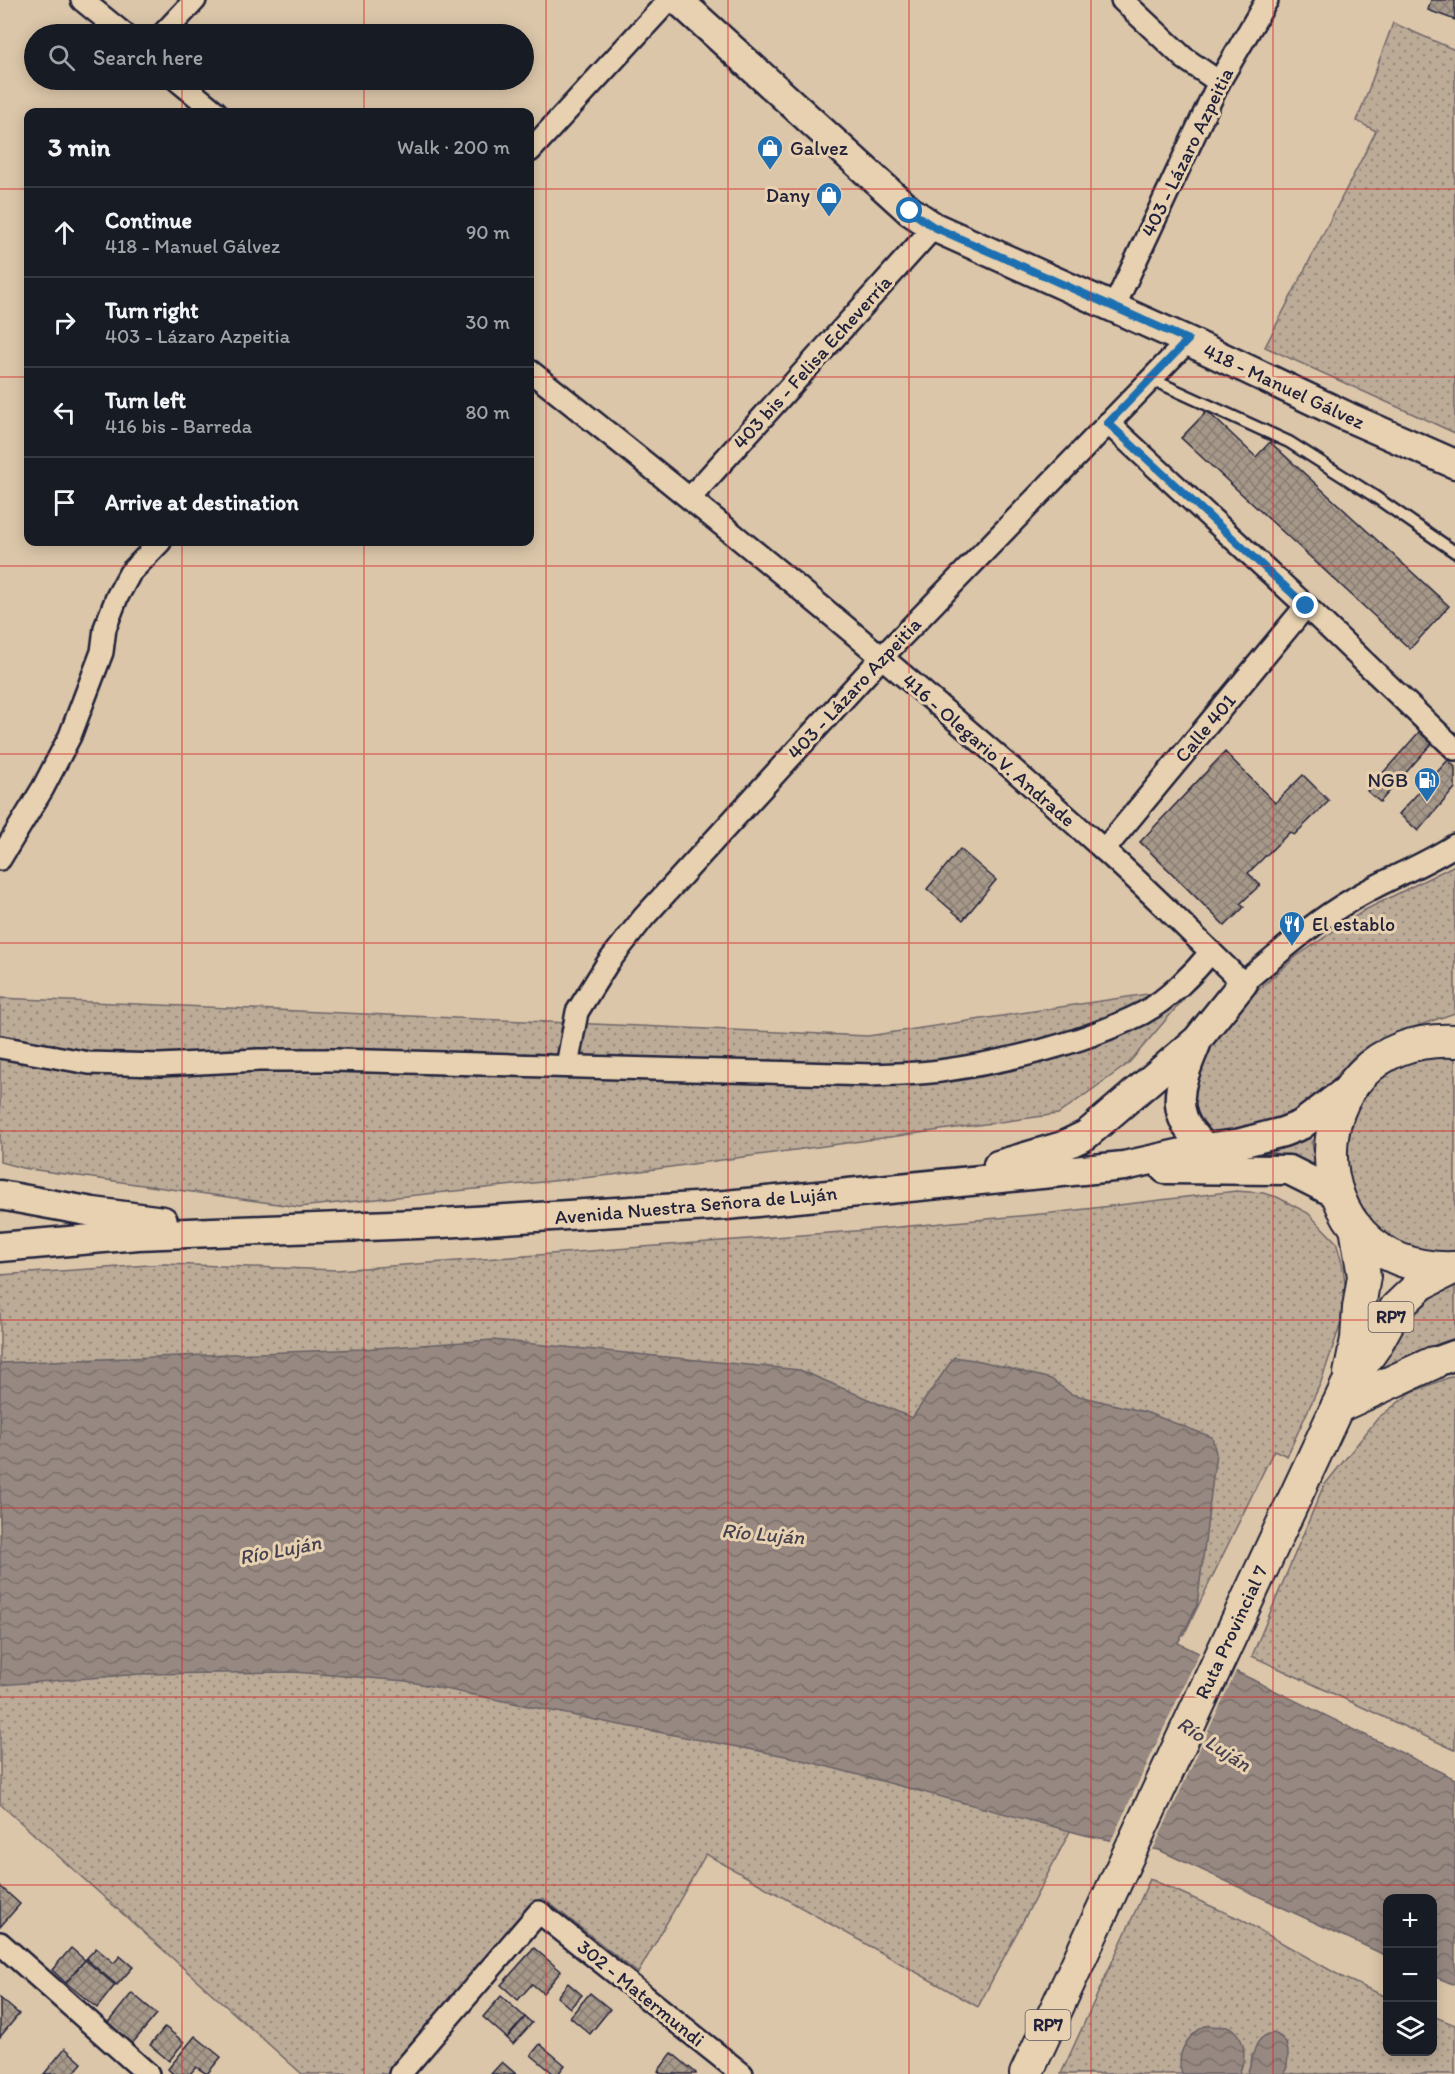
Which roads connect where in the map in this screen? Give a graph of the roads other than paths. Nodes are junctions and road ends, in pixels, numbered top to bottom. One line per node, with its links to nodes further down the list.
1 (82, 0): 7 (street)
2 (195, 0): 8 (street)
3 (669, 0): 12 (street)
4 (678, 0): 13 (main road, 418 - Manuel Gálvez)
5 (1122, 0): 9 (street)
6 (1267, 0): 9 (street, 403 - Lázaro Azpeitia)
7 (112, 24)
8 (172, 24)
9 (1219, 82): 14 (street, 403 - Lázaro Azpeitia)
10 (189, 90): 11 (street)
11 (211, 108)
12 (534, 147)
13 (934, 227): 14 (main road, 418 - Manuel Gálvez); 20 (street, 403 bis - Felisa Echeverría)
14 (1114, 307): 15 (main road, 418 - Manuel Gálvez)
15 (1188, 340): 17 (street, 403 - Lázaro Azpeitia); 19 (main road, 418 - Manuel Gálvez)
16 (534, 374): 20 (street, 416 - Olegario V. Andrade)
17 (1151, 379): 18 (street, 403 - Lázaro Azpeitia); 22 (lane)
18 (1108, 423): 23 (street); 24 (street, 403 - Lázaro Azpeitia)
19 (1455, 464)
20 (690, 498): 24 (street, 416 - Olegario V. Andrade)
21 (156, 546): 28 (street)
22 (1455, 552)
23 (1306, 606): 25 (street); 27 (street, Calle 401)
24 (882, 657): 27 (street, 416 - Olegario V. Andrade); 36 (street, 403 - Lázaro Azpeitia)
25 (1455, 749)
26 (1455, 845): 30 (street)
27 (1104, 850): 29 (street, 416 - Olegario V. Andrade)
28 (0, 859)
29 (1211, 952): 30 (street, 416 - Olegario V. Andrade); 36 (street)
30 (1243, 983): 32 (main road)
31 (1455, 1027): 34 (main road, RP7)
32 (1197, 1040): 38 (main road); 40 (main road)
33 (1455, 1041): 34 (main road, RP7)
34 (1422, 1043): 37 (main road, RP7)
35 (0, 1047): 36 (street)
36 (567, 1066)
37 (1351, 1087): 38 (main road, Avenida Nuestra Señora de Luján); 42 (main road, RP7)
38 (1205, 1148): 39 (main road, Avenida Nuestra Señora de Luján)
39 (1124, 1166): 40 (main road, Avenida Nuestra Señora de Luján); 42 (main road, Avenida Nuestra Señora de Luján)
40 (909, 1186): 44 (main road, Avenida Nuestra Señora de Luján)
41 (0, 1194): 44 (main road, Avenida Nuestra Señora de Luján)
42 (1337, 1194): 43 (main road, RP7)
43 (1356, 1227): 46 (main road, RP7); 48 (main road, Ruta Provincial 7 / RP7)
44 (267, 1229): 45 (main road, Avenida Nuestra Señora de Luján)
45 (0, 1247)
46 (1454, 1268): 48 (main road, Ruta Provincial 7 / RP7)
47 (1444, 1359): 48 (main road)
48 (1342, 1397): 53 (main road, Ruta Provincial 7 / RP7)
49 (0, 1943): 50 (street)
50 (148, 2074)
51 (400, 2074): 52 (street, 302 - Matermundi)
52 (742, 2074)
53 (1026, 2074)

